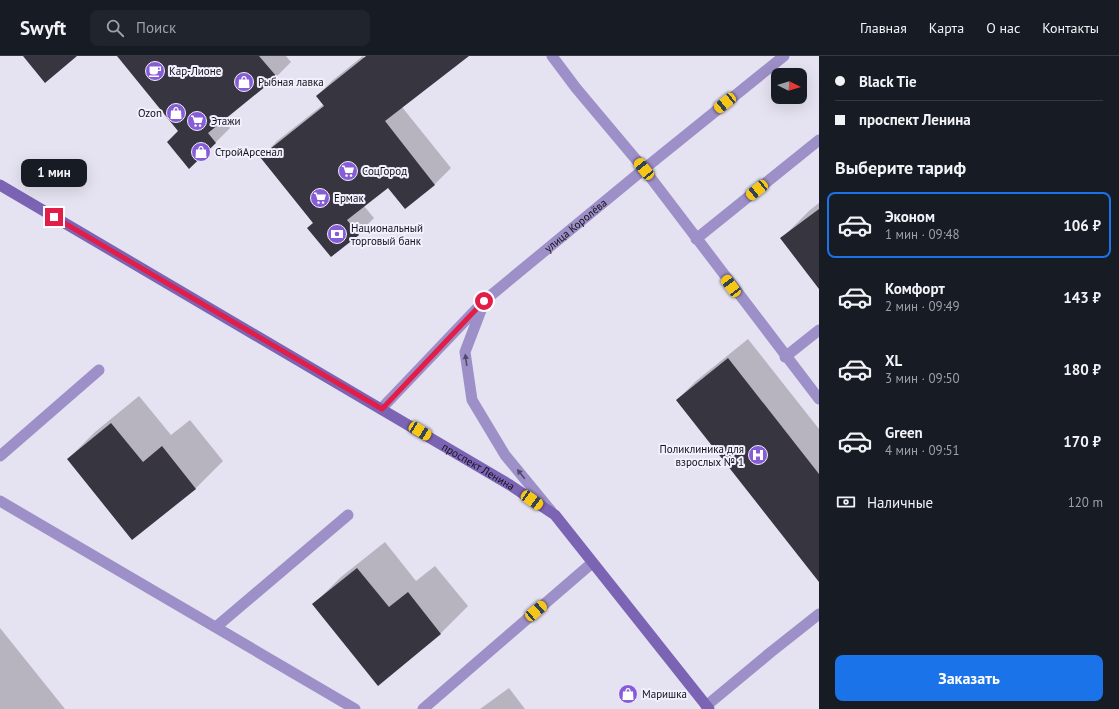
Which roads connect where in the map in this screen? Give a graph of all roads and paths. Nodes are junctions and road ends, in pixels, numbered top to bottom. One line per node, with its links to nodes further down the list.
1 (552, 56): 4 (street)
2 (784, 56): 4 (street, улица Королёва)
3 (819, 140): 6 (street)
4 (644, 169): 6 (street); 7 (street, улица Королёва)
5 (0, 185): 12 (main road, проспект Ленина)
6 (696, 239): 9 (street)
7 (484, 301): 12 (street, улица Королёва); 16 (street, one-way to 7)
8 (819, 330): 9 (street)
9 (785, 356): 11 (street)
10 (99, 370): 13 (street)
11 (819, 399)
12 (382, 409): 16 (main road, проспект Ленина)
13 (0, 456)
14 (0, 501): 19 (street)
15 (348, 515): 19 (street)
16 (555, 516): 17 (main road, проспект Ленина)
17 (592, 563): 20 (main road, проспект Ленина); 22 (street)
18 (819, 614): 20 (street)
19 (216, 627): 21 (street)
20 (707, 707)
21 (355, 709)
22 (423, 709)

